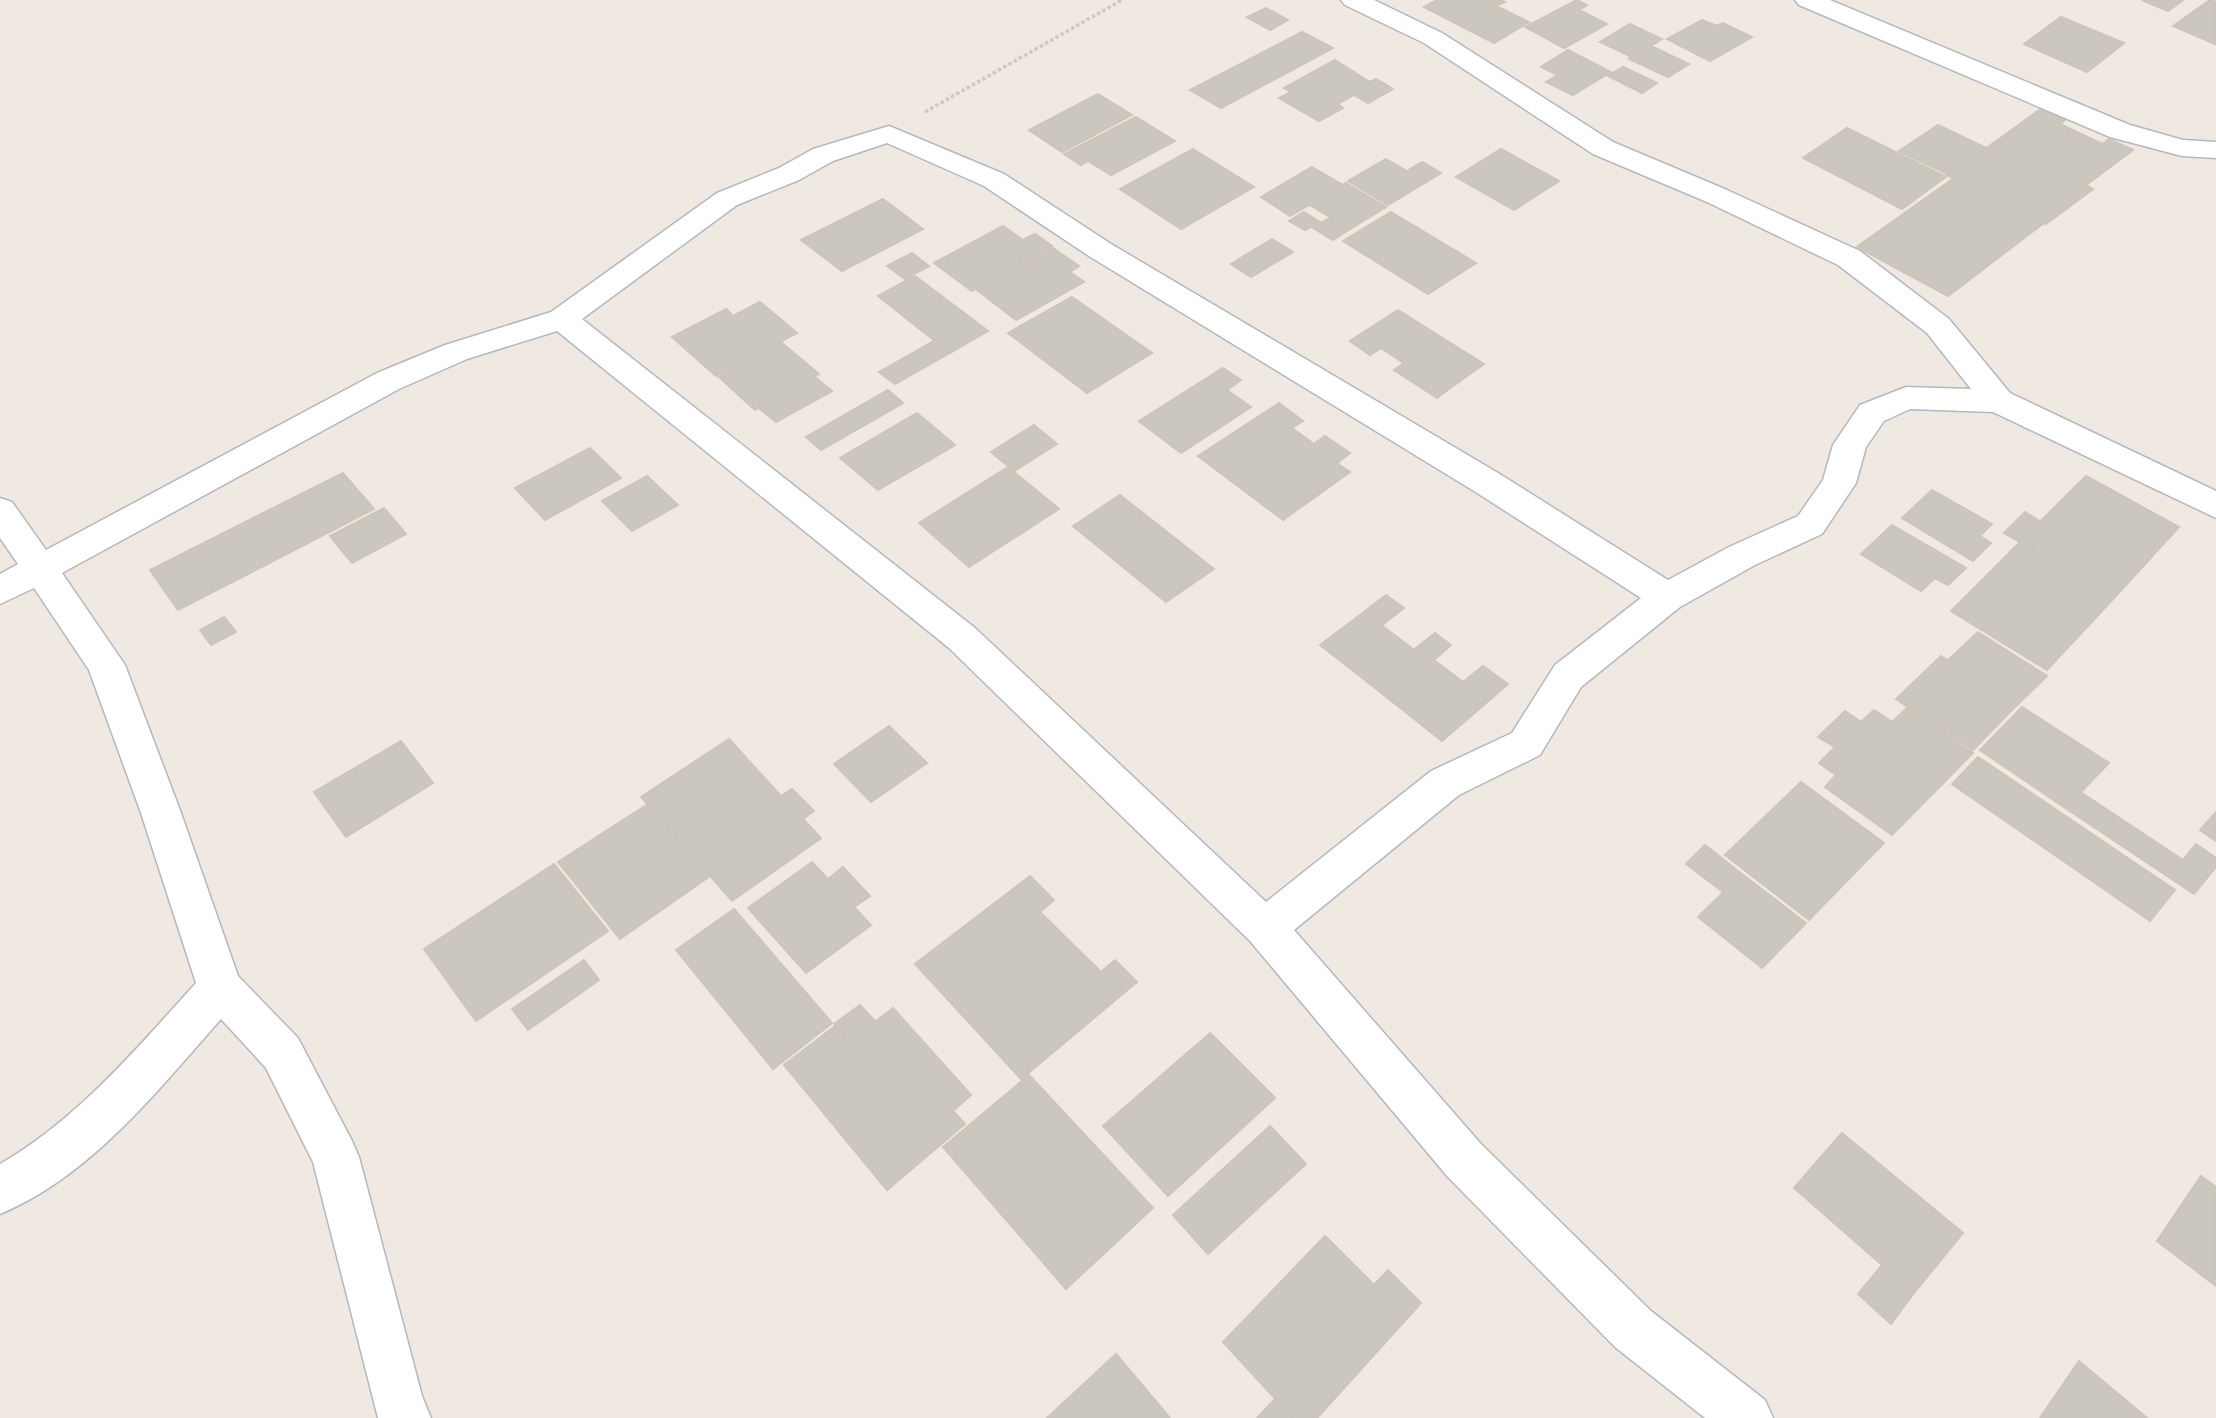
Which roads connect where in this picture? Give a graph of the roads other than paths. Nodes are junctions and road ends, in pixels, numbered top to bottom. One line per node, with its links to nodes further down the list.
1 (1354, 0): 6 (street)
2 (1808, 0): 3 (street)
3 (1850, 8): 4 (street)
4 (2216, 150)
5 (562, 319): 9 (street); 11 (street); 12 (street)
6 (1998, 401): 7 (street); 11 (street)
7 (2216, 506)
8 (0, 511): 9 (street)
9 (39, 569): 10 (street); 13 (street)
10 (0, 590)
11 (1667, 597): 12 (street)
12 (1265, 928): 16 (street)
13 (220, 988): 14 (street); 15 (street)
14 (0, 1190)
15 (405, 1418)
16 (1747, 1418)

